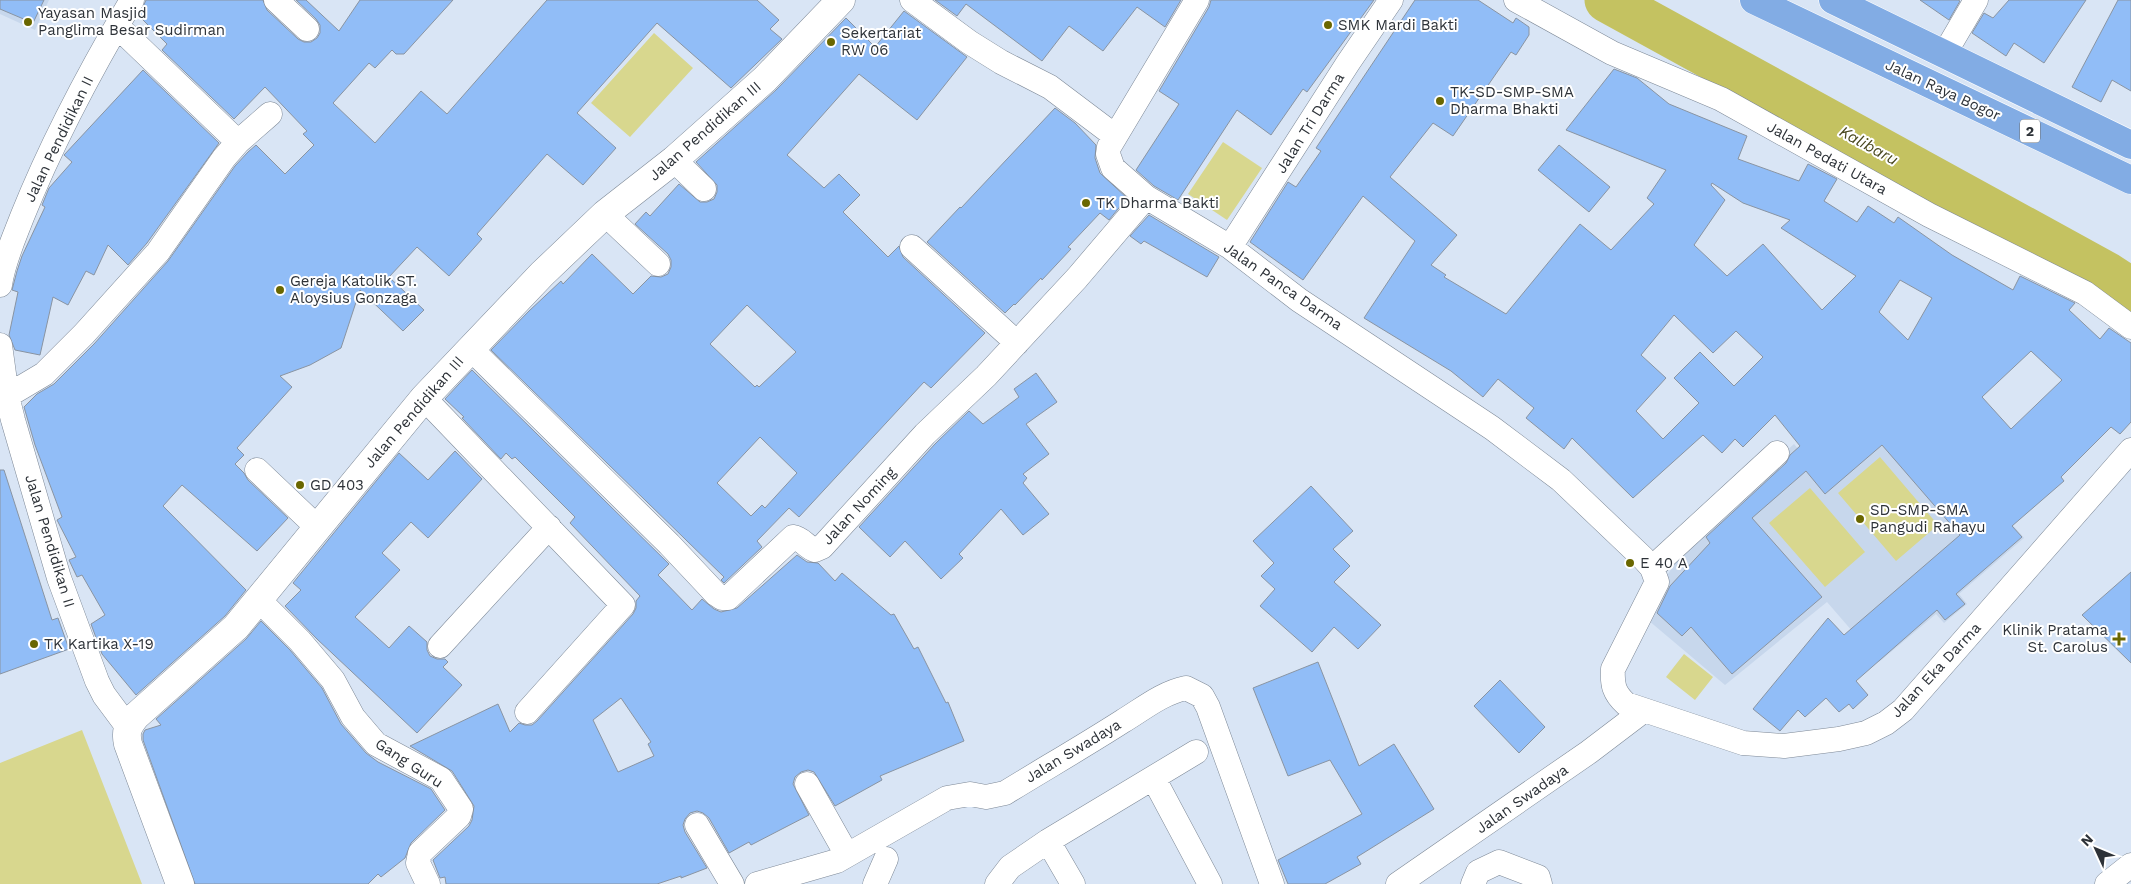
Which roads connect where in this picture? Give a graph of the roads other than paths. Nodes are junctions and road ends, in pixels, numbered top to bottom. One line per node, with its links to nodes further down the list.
1 (132, 0): 11 (street, Jalan Pendidikan II)
2 (276, 0): 12 (street)
3 (841, 0): 18 (street, Jalan Pendidikan III)
4 (912, 0): 15 (street)
5 (1197, 0): 15 (street)
6 (1391, 0): 24 (street, Jalan Tri Darma)
7 (1833, 0): 13 (highway, 2)
8 (1976, 0): 13 (street)
9 (1764, 2): 19 (highway, Jalan Raya Bogor / 2)
10 (1530, 3): 27 (street, Jalan Pedati Utara)
11 (117, 26): 16 (street); 26 (street, Jalan Pendidikan II)
12 (307, 29)
13 (1945, 53): 17 (highway, 2)
14 (270, 114): 16 (street)
15 (1115, 136): 21 (street, Jalan Panca Darma)
16 (238, 142): 31 (street)
17 (2131, 145)
18 (674, 160): 20 (street); 22 (street, Jalan Pendidikan III)
19 (2131, 180)
20 (704, 189)
21 (1146, 197): 24 (street, Jalan Panca Darma); 28 (street, Jalan Noming)
22 (606, 214): 25 (street); 30 (street, Jalan Pendidikan III)
23 (912, 247): 28 (street)
24 (1230, 247): 38 (street, Jalan Panca Darma)
25 (658, 264)
26 (0, 285)
27 (2131, 327)
28 (1016, 343): 30 (street, Jalan Noming)
29 (0, 345): 31 (street, Jalan Pendidikan II)
30 (470, 348): 32 (street, Jalan Pendidikan III)
31 (8, 396): 43 (street, Jalan Pendidikan II)
32 (424, 398): 36 (street, Jalan Pendidikan III); 37 (street)
33 (2131, 450): 41 (street, Jalan Eka Darma)
34 (1778, 454): 38 (street)
35 (257, 470): 36 (street)
36 (317, 527): 39 (street, Jalan Pendidikan III)
37 (549, 527): 40 (street); 42 (street)
38 (1653, 578): 41 (street, Jalan Eka Darma)
39 (258, 599): 43 (street, Jalan Pendidikan III); 53 (street, Gang Guru)
40 (440, 646)
41 (1643, 711): 61 (street, Jalan Swadaya)
42 (526, 712)
43 (127, 726): 52 (street)
44 (1196, 752): 45 (street)
45 (1154, 779): 48 (street); 59 (street)
46 (807, 784): 49 (street)
47 (697, 825): 54 (street)
48 (1048, 841): 57 (street); 58 (street)
49 (847, 855): 55 (street, Jalan Swadaya); 60 (street, Jalan Swadaya)
50 (886, 859): 56 (street)
51 (2131, 865): 64 (street)
52 (180, 884)
53 (424, 884)
54 (732, 884)
55 (757, 884)
56 (875, 884)
57 (997, 884)
58 (1073, 884)
59 (1210, 884)
60 (1272, 884)
61 (1398, 884)
62 (1473, 884): 63 (street)
63 (1540, 884)
64 (2107, 884)

